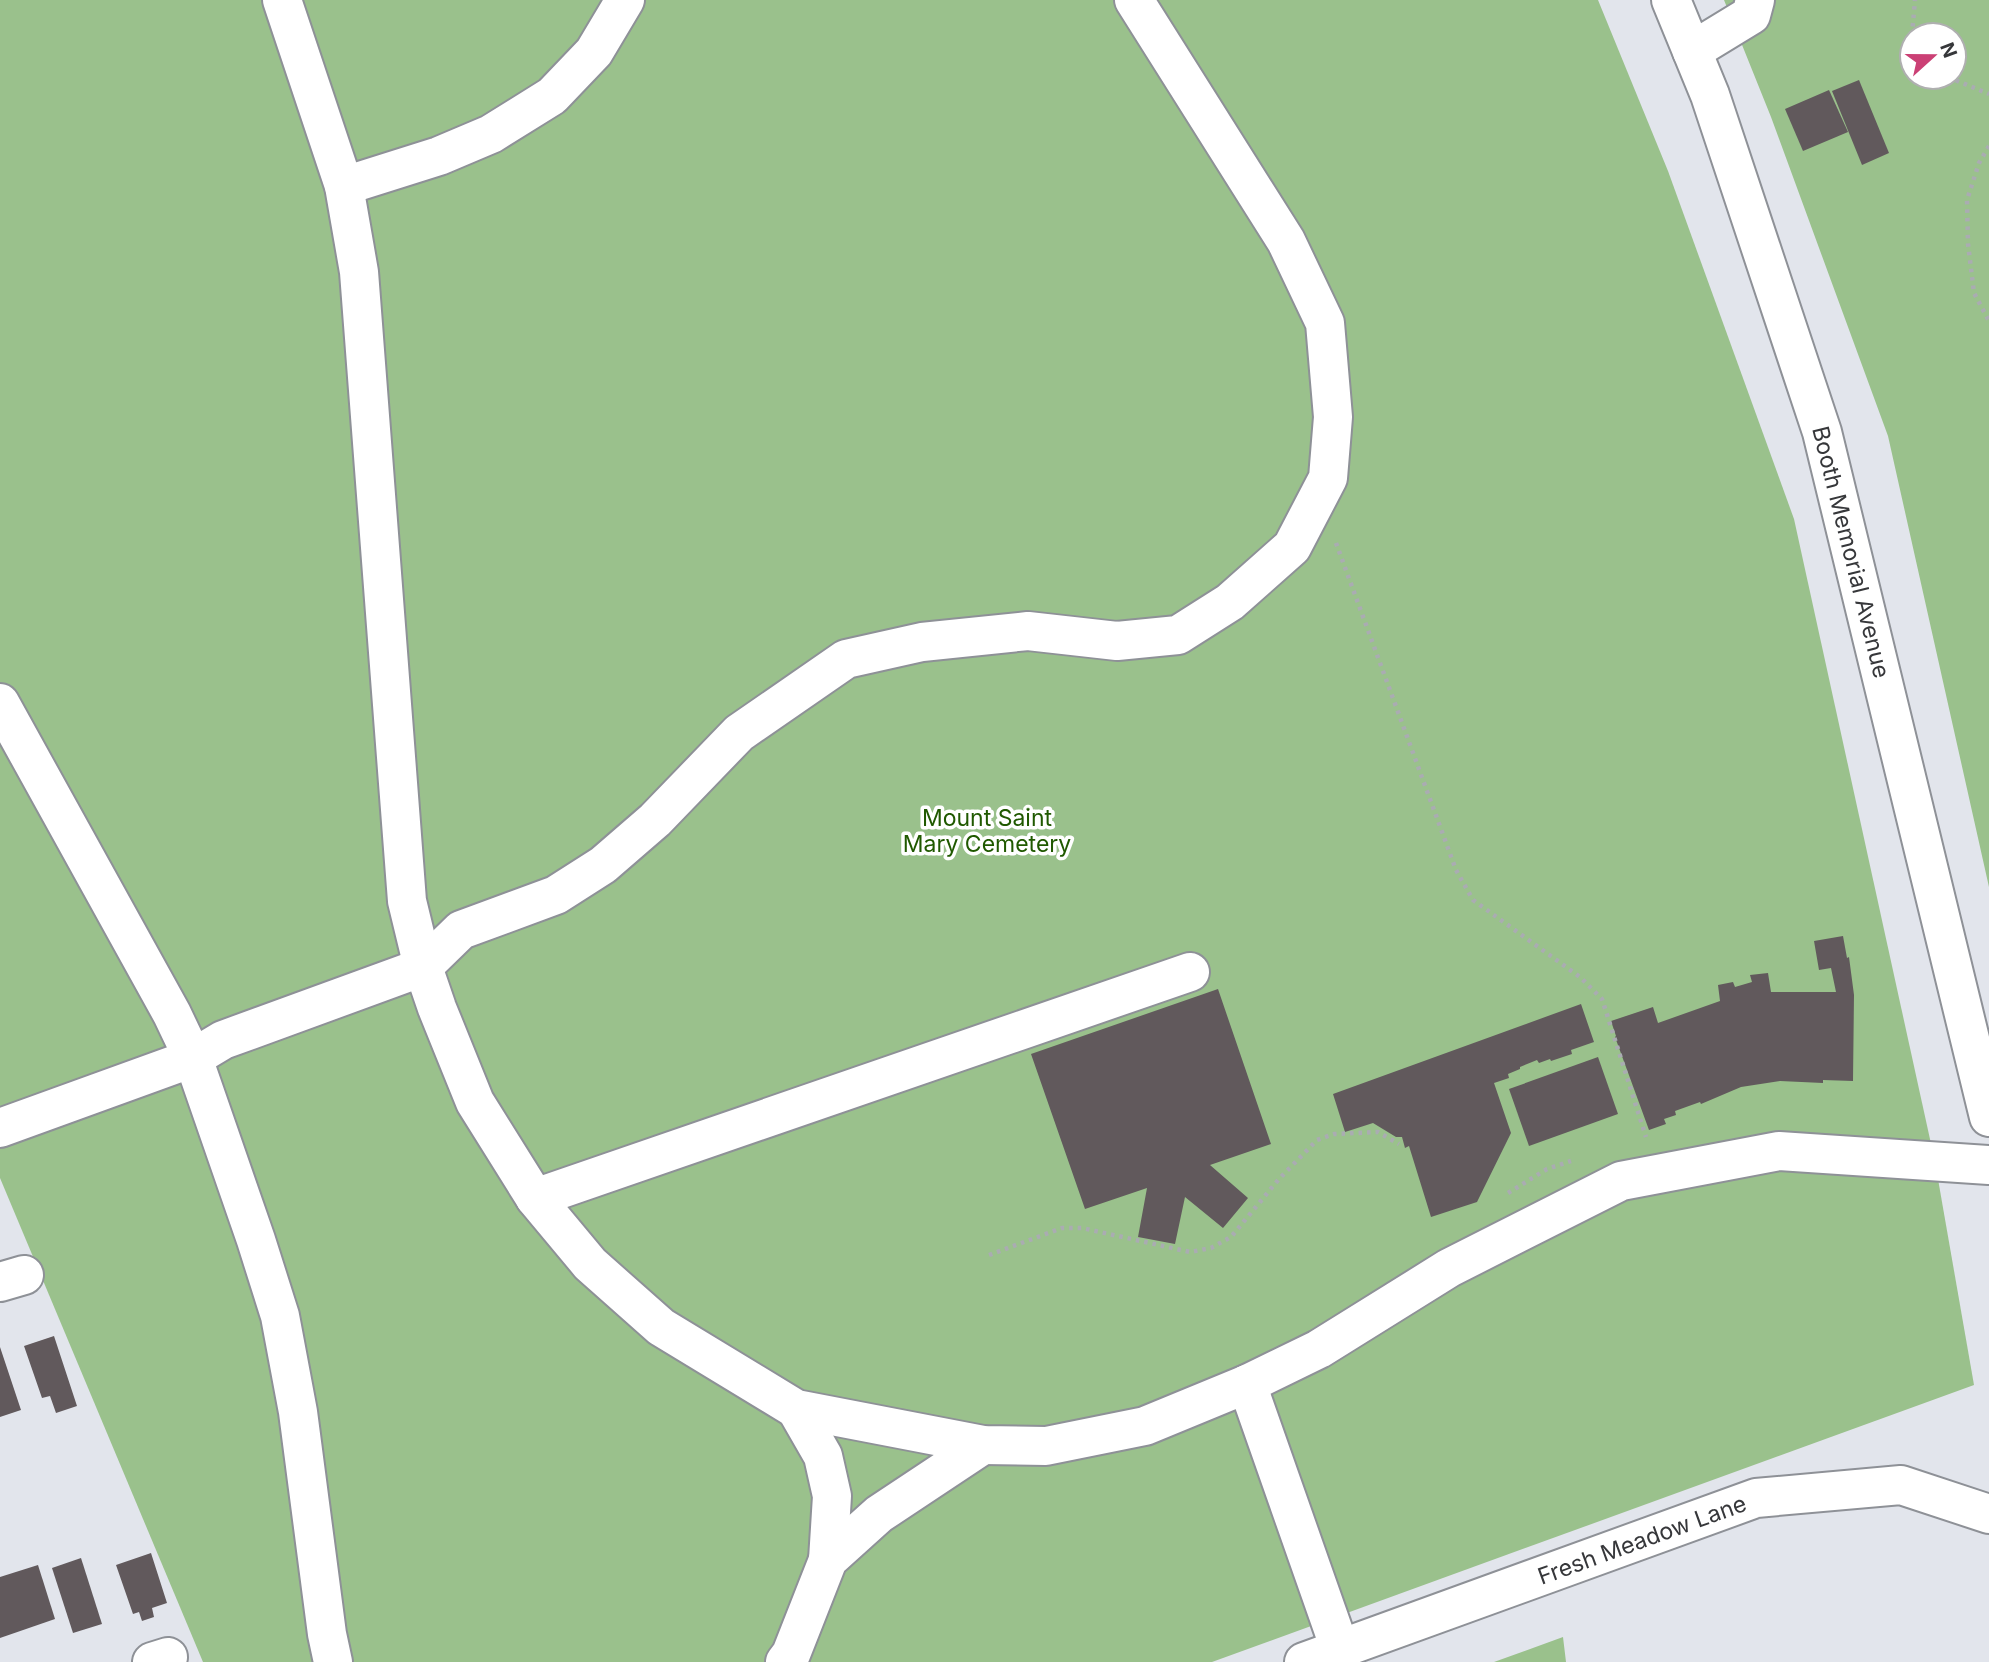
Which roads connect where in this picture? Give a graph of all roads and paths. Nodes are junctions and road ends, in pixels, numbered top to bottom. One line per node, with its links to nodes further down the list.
1 (282, 0): 12 (street)
2 (625, 0): 12 (street)
3 (1134, 0): 14 (street)
4 (1671, 0): 8 (street, Booth Memorial Avenue)
5 (1755, 0): 8 (street)
6 (1915, 0): 7 (path)
7 (1913, 21)
8 (1692, 51): 19 (street, Booth Memorial Avenue)
9 (1968, 85): 10 (path)
10 (1989, 94)
11 (1989, 146): 13 (path)
12 (344, 186): 16 (street)
13 (1989, 321)
14 (1319, 497): 16 (street); 21 (path)
15 (0, 703): 18 (street)
16 (423, 967): 18 (street); 25 (street)
17 (1190, 972): 25 (street)
18 (193, 1058): 20 (street); 34 (street)
19 (1989, 1117)
20 (0, 1128)
21 (1635, 1141)
22 (1399, 1144): 27 (path)
23 (1572, 1161): 26 (path)
24 (1989, 1165): 28 (street)
25 (535, 1198): 29 (street)
26 (1499, 1198)
27 (989, 1255)
28 (1247, 1384): 30 (street); 33 (street)
29 (796, 1409): 30 (street); 32 (street)
30 (983, 1445): 32 (street)
31 (1989, 1514): 33 (street, Fresh Meadow Lane)
32 (828, 1560): 35 (street)
33 (1340, 1649): 36 (street, Fresh Meadow Lane)
34 (333, 1662)
35 (785, 1662)
36 (1304, 1662)

